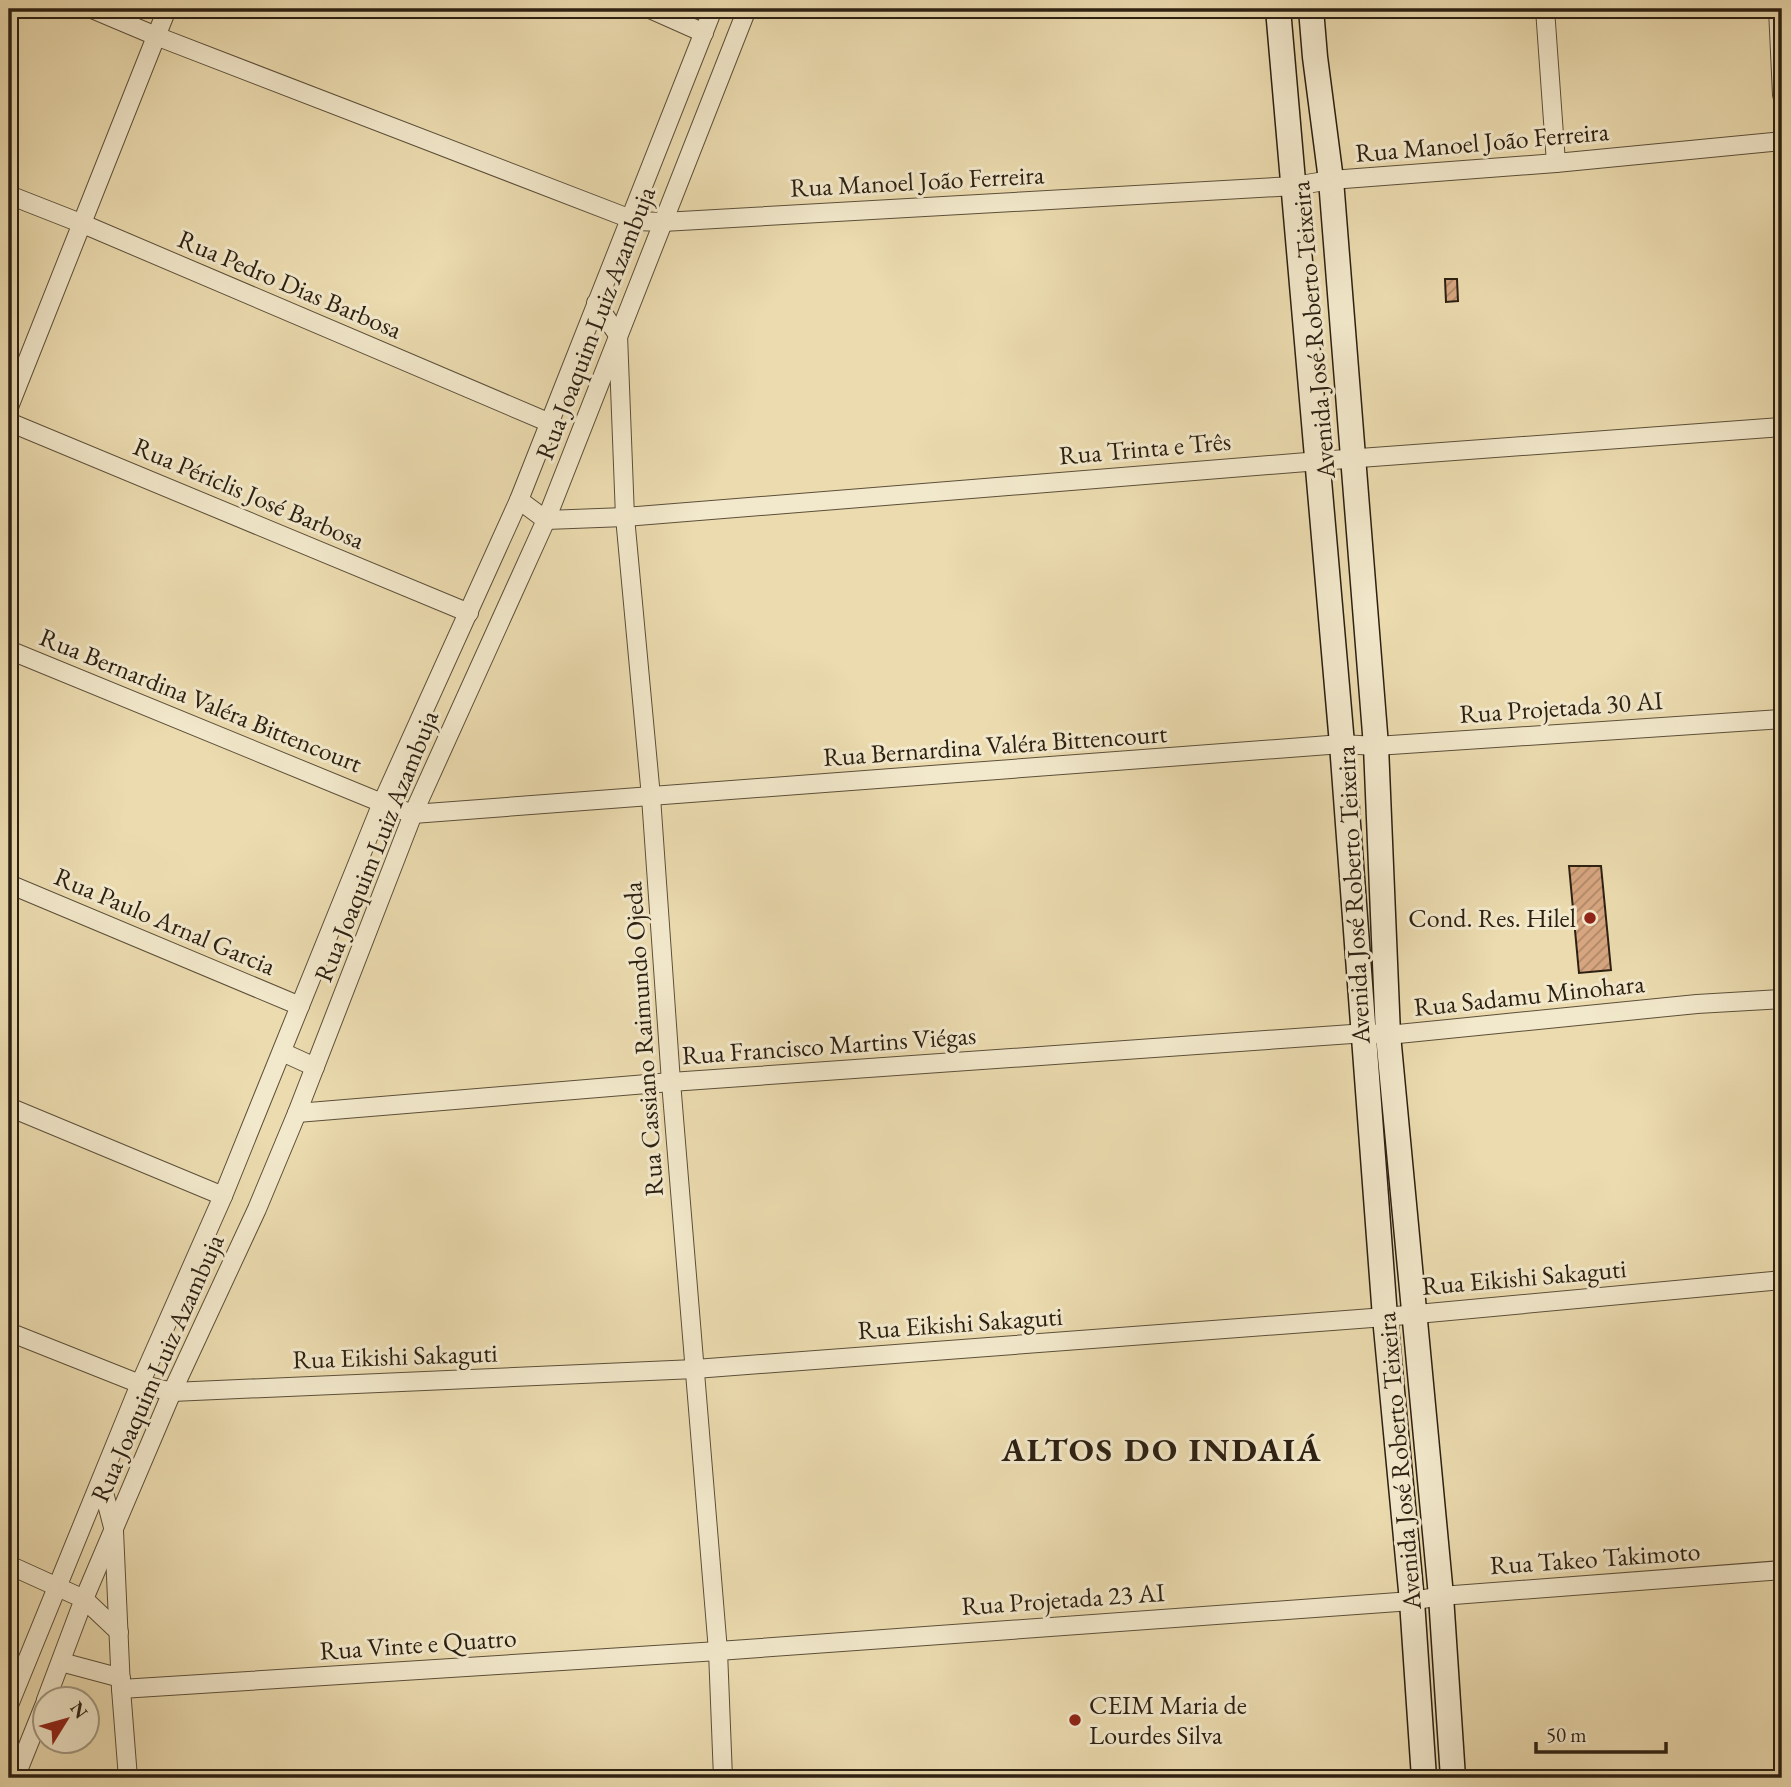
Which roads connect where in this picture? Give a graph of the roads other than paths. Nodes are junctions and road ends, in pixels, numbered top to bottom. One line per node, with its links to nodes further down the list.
1 (92, 9): 11 (street, Rua Manoel João Ferreira)
2 (167, 9): 11 (street)
3 (650, 9): 10 (street)
4 (713, 9): 10 (street, Rua Joaquim Luiz Azambuja)
5 (747, 9): 19 (street, Rua Joaquim Luiz Azambuja)
6 (1278, 9): 16 (street, Avenida José Roberto Teixeira)
7 (1311, 9): 15 (street, Avenida José Roberto Teixeira)
8 (1545, 9): 14 (street)
9 (1778, 9): 12 (street)
10 (704, 33): 18 (street, Rua Joaquim Luiz Azambuja)
11 (156, 36): 18 (street, Rua Manoel João Ferreira); 20 (street)
12 (1782, 95)
13 (1782, 141): 14 (street, Rua Manoel João Ferreira)
14 (1556, 163): 15 (street, Rua Manoel João Ferreira)
15 (1331, 180): 16 (street, Rua Manoel João Ferreira); 27 (street, Avenida José Roberto Teixeira)
16 (1294, 186): 19 (street, Rua Manoel João Ferreira); 28 (street, Avenida José Roberto Teixeira)
17 (9, 195): 20 (street, Rua Pedro Dias Barbosa)
18 (631, 219): 19 (street, Rua Manoel João Ferreira); 21 (street, Rua Joaquim Luiz Azambuja)
19 (663, 222): 22 (street, Rua Joaquim Luiz Azambuja)
20 (83, 224): 23 (street); 25 (street, Rua Pedro Dias Barbosa)
21 (596, 303): 22 (street); 25 (street, Rua Joaquim Luiz Azambuja)
22 (618, 335): 30 (street, Rua Cassiano Raimundo Ojeda); 31 (street, Rua Joaquim Luiz Azambuja)
23 (9, 407)
24 (9, 422): 32 (street, Rua Périclis José Barbosa)
25 (550, 423): 29 (street, Rua Joaquim Luiz Azambuja)
26 (1782, 427): 27 (street, Rua Trinta e Três)
27 (1353, 458): 28 (street, Rua Trinta e Três); 36 (street, Avenida José Roberto Teixeira)
28 (1319, 461): 30 (street, Rua Trinta e Três); 35 (street, Avenida José Roberto Teixeira)
29 (519, 500): 31 (street); 32 (street, Rua Joaquim Luiz Azambuja)
30 (625, 517): 31 (street, Rua Trinta e Três); 37 (street, Rua Cassiano Raimundo Ojeda)
31 (546, 520): 39 (street, Rua Joaquim Luiz Azambuja)
32 (470, 613): 38 (street, Rua Joaquim Luiz Azambuja)
33 (9, 649): 38 (street, Rua Bernardina Valéra Bittencourt)
34 (1782, 719): 36 (street, Rua Projetada 30 AI)
35 (1342, 744): 36 (street, Rua Projetada 30 AI); 37 (street, Rua Bernardina Valéra Bittencourt); 43 (street, Avenida José Roberto Teixeira)
36 (1377, 746): 43 (street, Avenida José Roberto Teixeira)
37 (651, 797): 39 (street, Rua Bernardina Valéra Bittencourt); 46 (street, Rua Cassiano Raimundo Ojeda)
38 (382, 803): 39 (street, Rua Bernardina Valéra Bittencourt); 42 (street, Rua Joaquim Luiz Azambuja)
39 (413, 814): 45 (street, Rua Joaquim Luiz Azambuja)
40 (9, 884): 42 (street, Rua Paulo Arnal Garcia)
41 (1782, 999): 43 (street, Rua Sadamu Minohara)
42 (300, 1006): 44 (street, Rua Joaquim Luiz Azambuja)
43 (1377, 1034): 46 (street, Rua Francisco Martins Viégas); 51 (street, Avenida José Roberto Teixeira); 52 (street, Avenida José Roberto Teixeira)
44 (282, 1052): 45 (street); 49 (street, Rua Joaquim Luiz Azambuja)
45 (315, 1067): 48 (street, Rua Joaquim Luiz Azambuja)
46 (671, 1082): 48 (street, Rua Francisco Martins Viégas); 54 (street, Rua Cassiano Raimundo Ojeda)
47 (9, 1107): 49 (street)
48 (297, 1113): 56 (street, Rua Joaquim Luiz Azambuja)
49 (222, 1196): 55 (street, Rua Joaquim Luiz Azambuja)
50 (1782, 1280): 51 (street, Rua Eikishi Sakaguti)
51 (1416, 1313): 52 (street, Rua Eikishi Sakaguti); 62 (street, Avenida José Roberto Teixeira)
52 (1385, 1317): 54 (street, Rua Eikishi Sakaguti); 64 (street, Avenida José Roberto Teixeira)
53 (9, 1332): 55 (street, Rua Eikishi Sakaguti)
54 (695, 1369): 56 (street, Rua Eikishi Sakaguti); 66 (street, Rua Cassiano Raimundo Ojeda)
55 (140, 1384): 56 (street, Rua Eikishi Sakaguti); 57 (street, Rua Joaquim Luiz Azambuja)
56 (172, 1392): 58 (street, Rua Joaquim Luiz Azambuja)
57 (101, 1481): 58 (street); 61 (street, Rua Joaquim Luiz Azambuja)
58 (114, 1531): 63 (street, Rua Joaquim Luiz Azambuja); 65 (street)
59 (9, 1565): 61 (street)
60 (1782, 1570): 62 (street, Rua Takeo Takimoto)
61 (58, 1586): 63 (street); 70 (street, Rua Joaquim Luiz Azambuja)
62 (1441, 1596): 64 (street, Rua Takeo Takimoto); 76 (street, Avenida José Roberto Teixeira)
63 (84, 1599): 65 (street); 67 (street, Rua Joaquim Luiz Azambuja)
64 (1412, 1601): 66 (street, Rua Projetada 23 AI); 75 (street, Avenida José Roberto Teixeira)
65 (119, 1632): 68 (street)
66 (718, 1651): 68 (street, Rua Vinte e Quatro); 74 (street, Rua Cassiano Raimundo Ojeda)
67 (61, 1662): 68 (street, Rua Vinte e Quatro); 69 (street, Rua Joaquim Luiz Azambuja)
68 (121, 1683): 73 (street)
69 (52, 1686)
70 (9, 1705)
71 (32, 1735): 72 (street, Rua Joaquim Luiz Azambuja)
72 (15, 1778)
73 (128, 1778)
74 (723, 1778)
75 (1424, 1778)
76 (1453, 1778)

